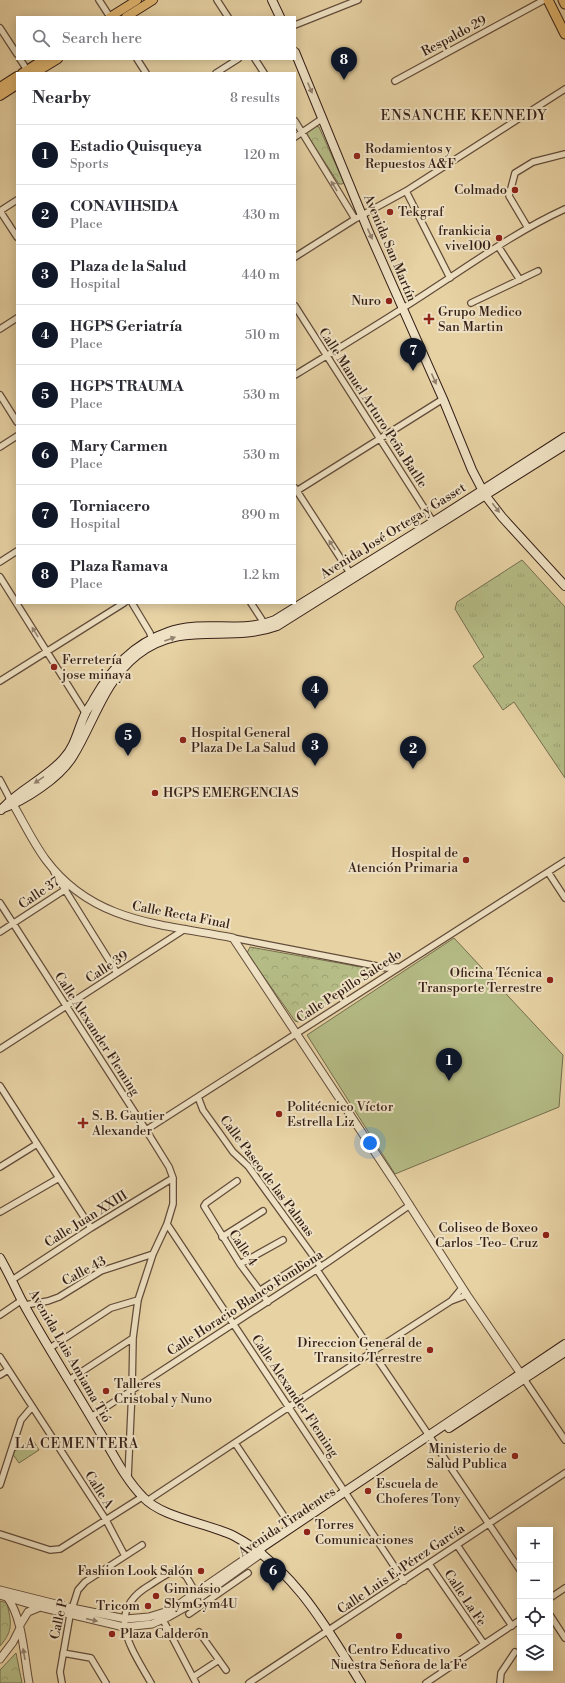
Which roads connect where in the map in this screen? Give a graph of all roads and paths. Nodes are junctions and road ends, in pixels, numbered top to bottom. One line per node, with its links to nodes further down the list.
1 (99, 0): 11 (street)
2 (137, 0): 12 (main road)
3 (153, 0): 13 (main road)
4 (217, 0): 14 (street)
5 (272, 0): 15 (main road)
6 (356, 0): 16 (street)
7 (544, 0): 33 (street, Respaldo 29)
8 (548, 0): 18 (highway)
9 (563, 0): 10 (highway)
10 (565, 4)
11 (109, 16)
12 (112, 16)
13 (128, 16)
14 (227, 16)
15 (280, 16)
16 (296, 25)
17 (0, 28): 19 (street)
18 (565, 34)
19 (16, 52)
20 (296, 54): 38 (main road, Avenida San Martín, one-way to 38)
21 (20, 60): 27 (street)
22 (43, 60): 27 (main road)
23 (56, 60): 28 (main road)
24 (138, 60): 29 (street)
25 (236, 60): 30 (street)
26 (257, 60): 31 (street)
27 (26, 72)
28 (37, 72)
29 (145, 72)
30 (218, 72)
31 (263, 72)
32 (16, 77): 35 (main road)
33 (395, 81)
34 (16, 86): 37 (main road)
35 (0, 87)
36 (565, 89): 43 (street)
37 (0, 96)
38 (323, 118): 40 (street); 47 (main road, Avenida San Martín)
39 (296, 123): 40 (street)
40 (302, 132): 41 (street); 47 (street, one-way to 40)
41 (296, 135)
42 (565, 154): 48 (street)
43 (406, 191): 47 (street); 53 (street)
44 (16, 201): 46 (street)
45 (565, 209): 48 (street)
46 (0, 211): 49 (street)
47 (358, 217): 51 (street); 57 (main road, Avenida San Martín, one-way to 57)
48 (528, 228): 50 (street)
49 (16, 235)
50 (498, 246): 53 (street); 54 (street)
51 (296, 257)
52 (538, 271): 54 (street)
53 (450, 278): 57 (street)
54 (520, 280): 55 (street)
55 (471, 303)
56 (296, 308): 60 (street, Calle Manuel Arturo Peña Batlle)
57 (403, 308): 60 (street); 63 (main road, Avenida San Martín, one-way to 63)
58 (16, 319): 59 (street)
59 (0, 329)
60 (327, 356): 61 (street); 67 (street, Calle Manuel Arturo Peña Batlle)
61 (296, 374)
62 (0, 395): 64 (street)
63 (443, 399): 67 (street); 71 (main road, Avenida San Martín)
64 (16, 420)
65 (16, 437): 69 (street)
66 (565, 437): 71 (main road, Avenida José Ortega y Gasset)
67 (379, 438): 70 (street); 72 (street, Calle Manuel Arturo Peña Batlle)
68 (565, 445): 71 (main road, Avenida José Ortega y Gasset)
69 (0, 447)
70 (296, 490): 75 (street, one-way to 70)
71 (484, 492): 72 (main road, Avenida José Ortega y Gasset); 77 (main road, Avenida San Martín, one-way to 77)
72 (434, 524): 75 (main road, Avenida José Ortega y Gasset)
73 (16, 553): 74 (street)
74 (0, 562)
75 (352, 575): 83 (main road, Avenida José Ortega y Gasset)
76 (0, 577): 78 (street, one-way to 76)
77 (565, 586)
78 (16, 602)
79 (17, 604): 85 (street, one-way to 79)
80 (122, 604): 85 (street)
81 (133, 604): 84 (street)
82 (252, 604): 83 (street)
83 (267, 627): 84 (main road, Avenida José Ortega y Gasset)
84 (152, 642): 87 (main road, Avenida José Ortega y Gasset); 88 (main road, Avenida José Ortega y Gasset)
85 (47, 651): 86 (street); 87 (street)
86 (0, 681)
87 (86, 712): 88 (street); 90 (main road, Avenida José Ortega y Gasset, one-way to 90)
88 (86, 730): 90 (main road, Avenida José Ortega y Gasset)
89 (0, 780): 90 (street)
90 (12, 802): 91 (main road, Avenida José Ortega y Gasset); 92 (street, Calle Recta Final)
91 (0, 810)
92 (46, 860): 95 (street, Calle Recta Final); 96 (street)
93 (565, 861): 94 (street, Calle Pepillo Salcedo)
94 (548, 872): 97 (street); 103 (street, Calle Pepillo Salcedo)
95 (70, 885): 96 (street, Calle 37); 100 (street, Calle Recta Final)
96 (65, 891): 99 (street, Calle 37); 104 (street)
97 (565, 898)
98 (0, 903): 99 (street, Calle Alexander Fleming)
99 (13, 924): 101 (street, Calle 37); 105 (street, Calle Alexander Fleming)
100 (185, 929): 102 (street, Calle Recta Final); 104 (street, Calle 39)
101 (0, 932)
102 (233, 938): 103 (street, Calle Recta Final); 106 (street)
103 (399, 967): 106 (street, Calle Pepillo Salcedo)
104 (117, 973): 105 (street, Calle 39)
105 (66, 1006): 107 (street, Calle 39); 110 (street, Calle Alexander Fleming)
106 (296, 1033): 109 (street, Calle Pepillo Salcedo); 116 (street)
107 (0, 1049)
108 (0, 1086): 111 (street)
109 (198, 1096): 110 (street, Calle Pepillo Salcedo); 127 (street, Calle Paseo de las Palmas)
110 (146, 1130): 114 (street, Calle Alexander Fleming)
111 (37, 1144): 112 (street); 113 (street)
112 (0, 1167)
113 (59, 1178): 118 (street); 120 (street)
114 (173, 1178): 119 (street); 120 (street, Calle Juan XXIII)
115 (237, 1181): 121 (street, Calle 4)
116 (410, 1204): 127 (street, Calle Horacio Blanco Fombona); 129 (street)
117 (263, 1211): 121 (street)
118 (0, 1212)
119 (167, 1224): 123 (street); 137 (street, Calle Alexander Fleming)
120 (91, 1228): 128 (street, Calle Juan XXIII)
121 (222, 1237): 125 (street, Calle 4)
122 (283, 1240): 125 (street)
123 (153, 1254): 132 (street); 135 (street, Calle 43)
124 (1, 1261): 128 (main road, Avenida Luis Amiama Tió)
125 (240, 1264): 130 (street, Calle 4)
126 (300, 1265): 130 (street)
127 (319, 1268): 134 (street, Calle Horacio Blanco Fombona); 141 (street, Calle Paseo de las Palmas)
128 (12, 1280): 135 (main road, Avenida Luis Amiama Tió)
129 (462, 1288): 131 (street); 133 (street)
130 (259, 1292): 134 (street, Calle 4)
131 (467, 1295): 133 (street); 146 (street)
132 (138, 1300): 138 (street); 140 (street)
133 (451, 1301): 141 (street)
134 (268, 1302): 137 (street, Calle Horacio Blanco Fombona)
135 (23, 1303): 136 (street); 140 (main road, Avenida Luis Amiama Tió)
136 (0, 1315)
137 (234, 1324): 148 (street, Calle Horacio Blanco Fombona); 150 (street, Calle Alexander Fleming)
138 (133, 1338): 147 (street); 148 (street)
139 (565, 1344): 146 (main road, Avenida Tiradentes)
140 (50, 1348): 147 (main road, Avenida Luis Amiama Tió)
141 (372, 1352): 150 (street); 152 (street, Calle Paseo de las Palmas)
142 (565, 1352): 146 (main road, Avenida Tiradentes)
143 (0, 1357): 144 (street, Calle A)
144 (8, 1370): 145 (street); 149 (street, Calle A)
145 (0, 1375)
146 (522, 1376): 152 (main road, Avenida Tiradentes); 153 (street)
147 (69, 1380): 151 (main road, Avenida Luis Amiama Tió)
148 (132, 1390): 151 (street, Calle Horacio Blanco Fombona); 156 (street)
149 (32, 1407): 157 (street); 160 (street, Calle A)
150 (290, 1407): 154 (street); 158 (street, Calle Alexander Fleming)
151 (92, 1417): 156 (main road, Avenida Luis Amiama Tió)
152 (430, 1437): 158 (main road, Avenida Tiradentes); 161 (street, Calle Paseo de las Palmas)
153 (565, 1440)
154 (235, 1443): 159 (street); 162 (street)
155 (565, 1473): 161 (street, Calle Luis E. Pérez García)
156 (128, 1478): 159 (main road, Avenida Luis Amiama Tió)
157 (0, 1485)
158 (346, 1493): 162 (main road, Avenida Tiradentes); 166 (main road, Avenida Tiradentes); 171 (street, Calle Alexander Fleming)
159 (145, 1499): 160 (street); 166 (main road, Avenida Luis Amiama Tió)
160 (106, 1520): 163 (street); 167 (street, Calle A)
161 (489, 1522): 165 (street, Calle Luis E. Pérez García); 169 (street, Calle Paseo de las Palmas)
162 (292, 1528): 166 (main road, Avenida Tiradentes)
163 (0, 1534)
164 (142, 1545): 167 (street, Calle P)
165 (457, 1545): 168 (street, Calle Luis E. Pérez García); 184 (street)
166 (260, 1552): 174 (street, Avenida Tiradentes); 187 (main road, Avenida Luis Amiama Tió)
167 (126, 1556): 178 (street, Calle P)
168 (429, 1564): 171 (street, Calle Luis E. Pérez García); 190 (street, Calle La Fe)
169 (517, 1565)
170 (248, 1573): 177 (street)
171 (404, 1581): 187 (street, Calle Luis E. Pérez García)
172 (565, 1588): 175 (street)
173 (3, 1594): 176 (street, Avenida Tiradentes); 178 (street, Avenida Tiradentes); 185 (street)
174 (197, 1596): 177 (street, Avenida Tiradentes); 180 (street, Avenida Tiradentes); 181 (street)
175 (553, 1596)
176 (40, 1607): 178 (street, Avenida Tiradentes); 185 (street)
177 (193, 1607): 179 (street); 180 (street, Avenida Tiradentes)
178 (71, 1612): 181 (street, Avenida Tiradentes); 186 (street, Avenida Tiradentes, one-way to 186); 192 (street, Calle P)
179 (189, 1614)
180 (161, 1617): 181 (street, Avenida Tiradentes); 186 (street, Avenida Tiradentes); 196 (street)
181 (126, 1619): 186 (street)
182 (553, 1620): 189 (street)
183 (517, 1622): 184 (street)
184 (512, 1626): 190 (street)
185 (20, 1627): 193 (street); 197 (street, one-way to 185)
186 (124, 1627): 200 (street)
187 (328, 1631): 202 (street, Calle Luis E. Pérez García); 203 (main road, Avenida Luis Amiama Tió)
188 (199, 1632): 194 (street)
189 (565, 1638)
190 (484, 1644): 204 (street)
191 (515, 1652): 205 (street)
192 (63, 1653): 198 (street, Calle P); 199 (street)
193 (0, 1659)
194 (219, 1660): 195 (street); 196 (street)
195 (226, 1670)
196 (193, 1677): 201 (street)
197 (29, 1683)
198 (62, 1683)
199 (106, 1683)
200 (151, 1683)
201 (196, 1683)
202 (249, 1683)
203 (361, 1683)
204 (426, 1683)
205 (500, 1683)

